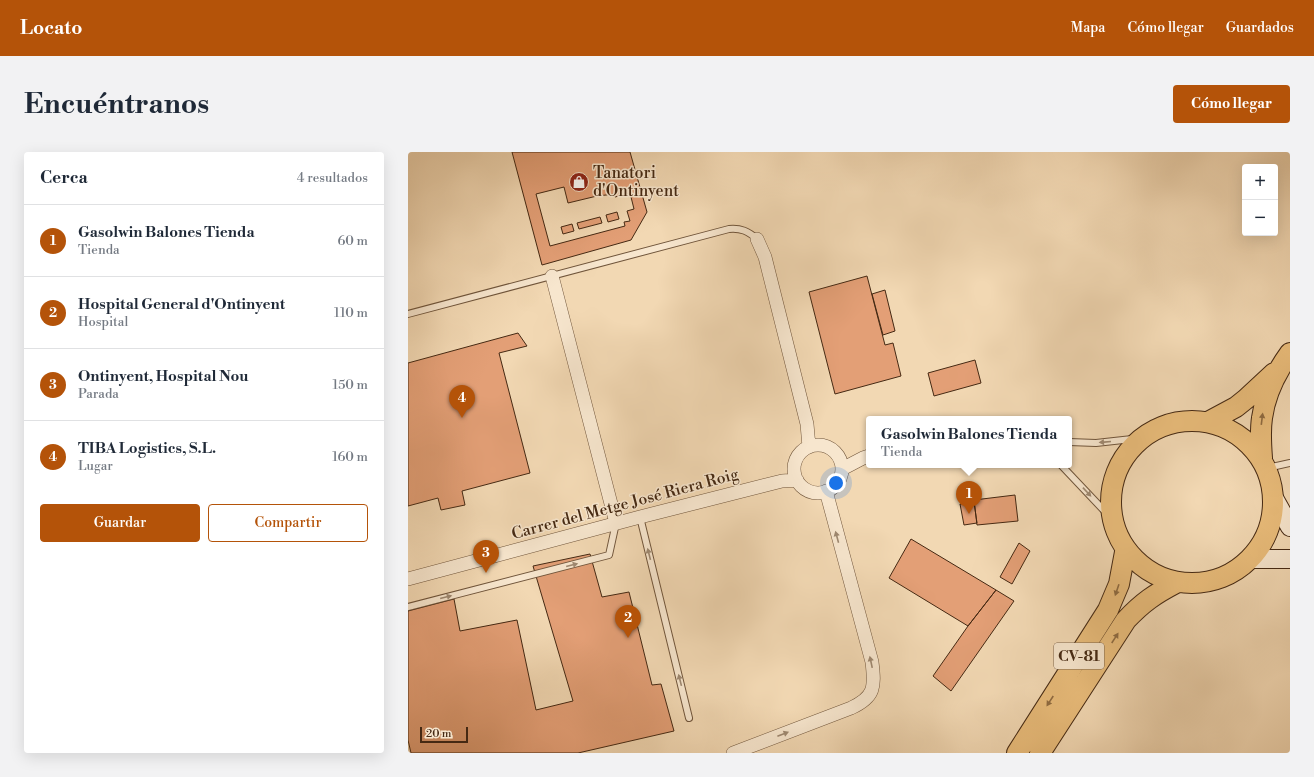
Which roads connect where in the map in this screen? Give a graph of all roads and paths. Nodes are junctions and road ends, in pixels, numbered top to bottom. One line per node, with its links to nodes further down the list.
1 (757, 239): 2 (lane); 8 (street)
2 (552, 276): 3 (lane); 19 (street)
3 (408, 314)
4 (1285, 360): 5 (main road, CV-81); 11 (main road, CV-81, one-way to 4)
5 (1208, 422): 6 (main road, CV-81); 11 (main road, CV-81)
6 (1141, 438): 7 (lane, one-way to 7); 18 (main road, CV-81)
7 (1072, 442)
8 (812, 446): 10 (street); 14 (street)
9 (866, 457): 10 (street)
10 (840, 463): 15 (street)
11 (1264, 463): 12 (lane); 16 (main road, CV-81)
12 (1290, 463)
13 (1064, 468): 18 (lane, one-way to 18)
14 (796, 476): 15 (street); 17 (street, Carrer del Metge José Riera Roig)
15 (826, 491): 28 (street, one-way to 15)
16 (1274, 498): 20 (main road); 22 (main road, CV-81)
17 (640, 516): 19 (street, Carrer del Metge José Riera Roig); 27 (lane, one-way to 17)
18 (1113, 520): 21 (main road, CV-81)
19 (616, 523): 24 (street, Carrer del Metge José Riera Roig); 26 (lane, one-way to 19)
20 (1290, 527)
21 (1126, 552): 25 (main road, CV-81); 29 (main road, CV-81, one-way to 29)
22 (1251, 559): 23 (main road); 25 (main road, CV-81)
23 (1290, 559)
24 (408, 579)
25 (1176, 583): 30 (main road, CV-81, one-way to 25)
26 (408, 607)
27 (689, 718)
28 (733, 753)
29 (1017, 753)
30 (1040, 753)

